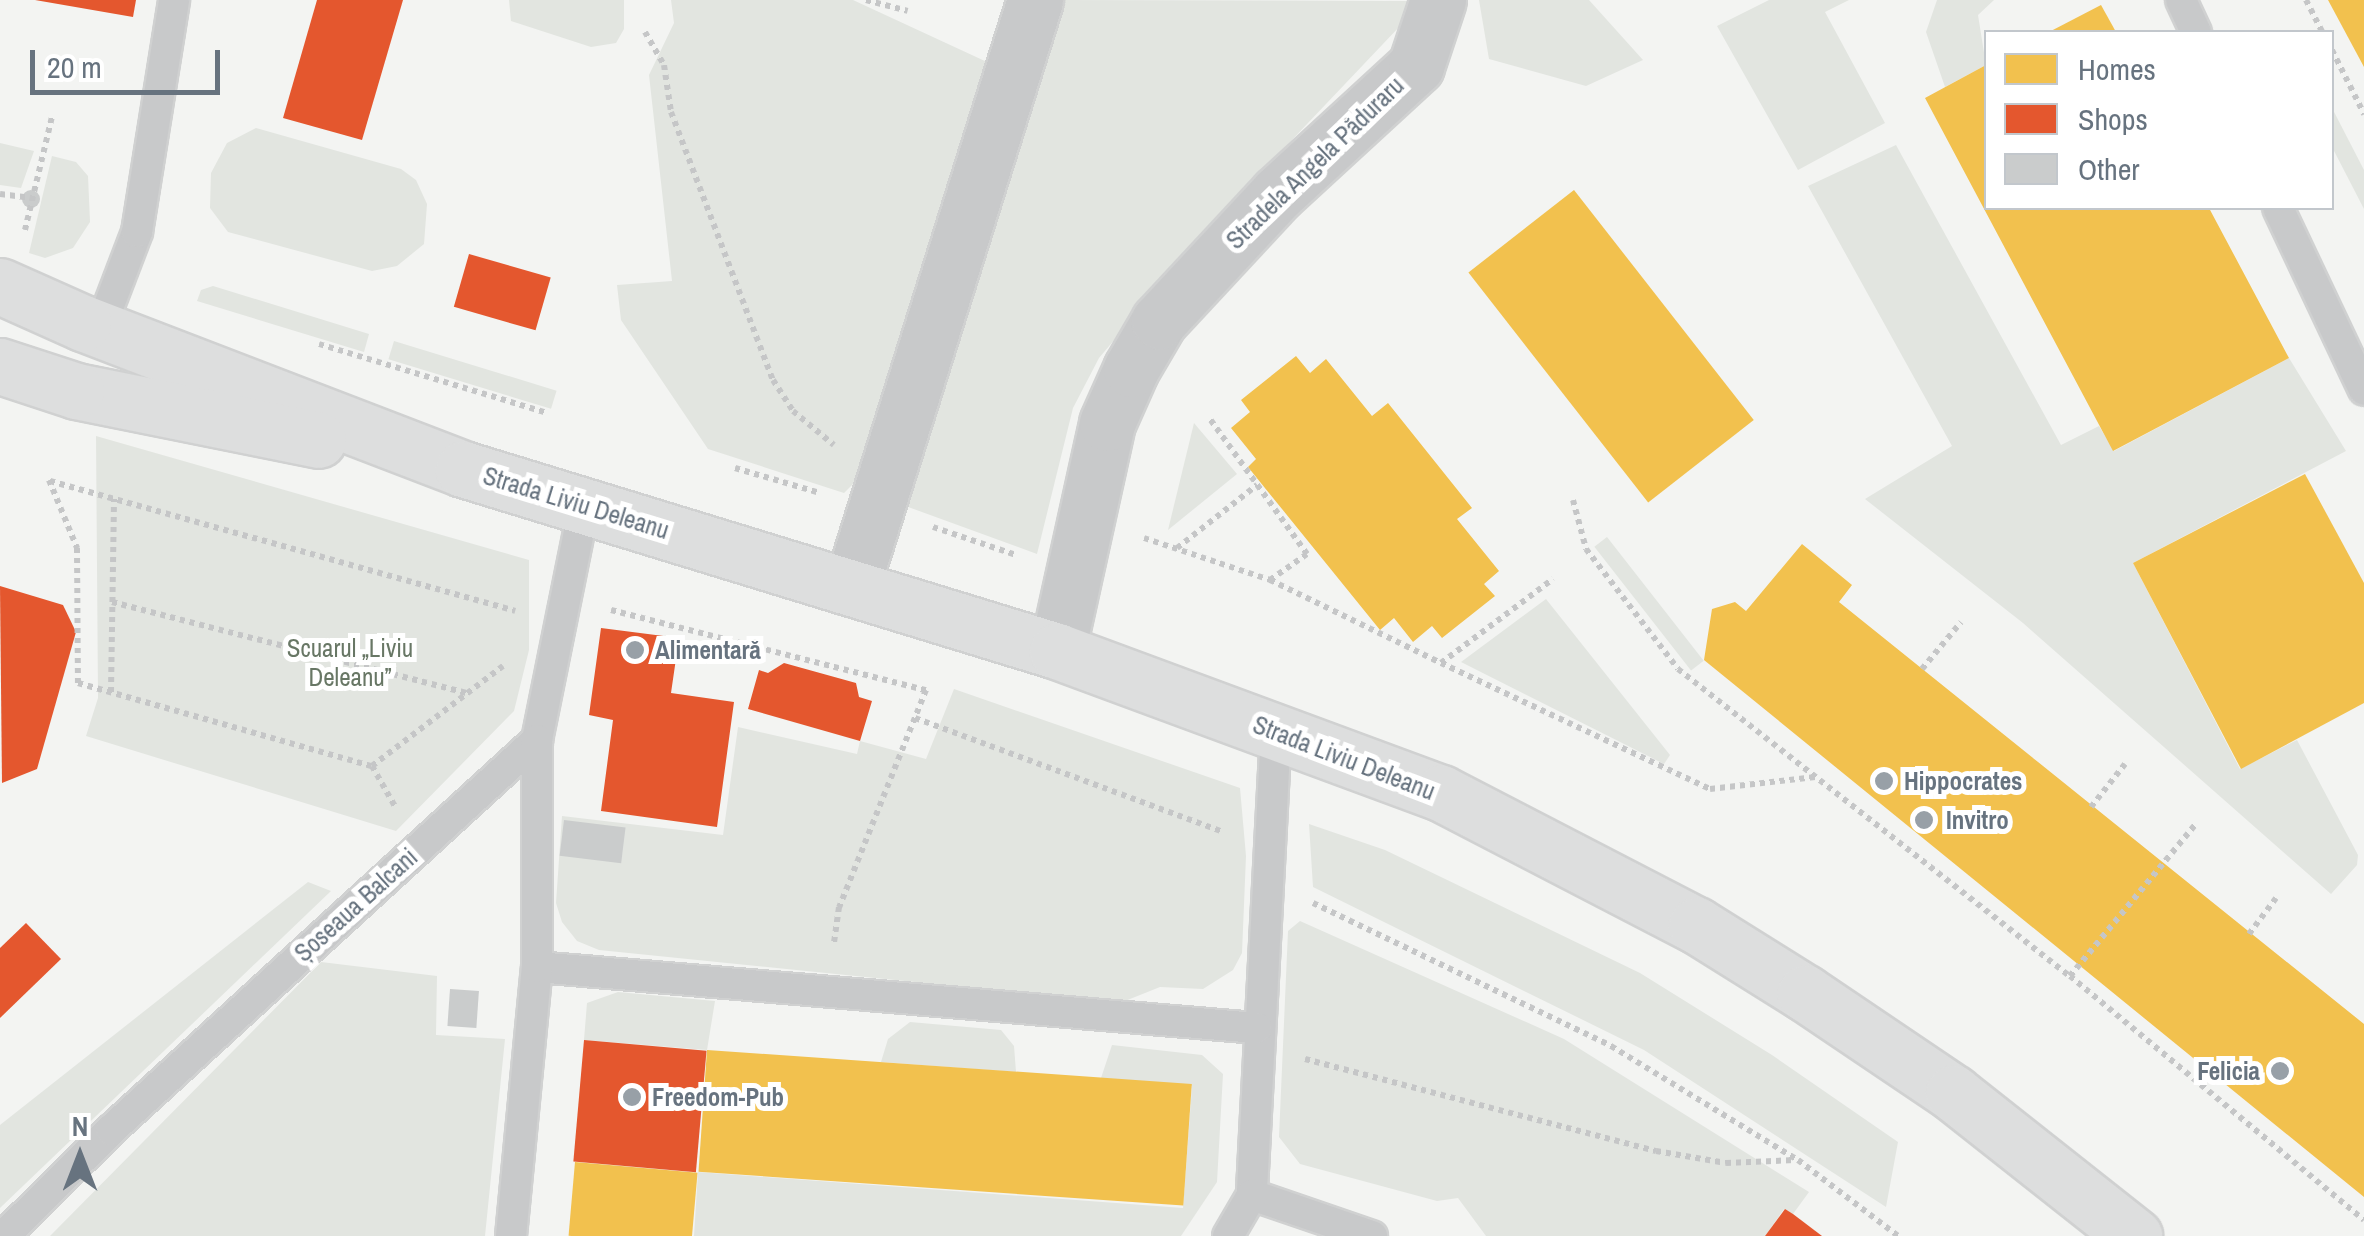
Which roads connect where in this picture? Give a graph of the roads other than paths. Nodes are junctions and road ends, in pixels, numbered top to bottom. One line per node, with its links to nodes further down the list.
1 (174, 0): 9 (lane)
2 (1035, 0): 14 (street)
3 (1438, 0): 15 (street, Stradela Angela Păduraru)
4 (2181, 0): 5 (lane)
5 (2195, 30)
6 (2279, 210): 11 (lane)
7 (0, 286): 9 (main road)
8 (0, 308): 9 (main road)
9 (92, 326): 12 (main road, Strada Liviu Deleanu)
10 (28, 373): 12 (main road, Strada Liviu Deleanu)
11 (2364, 390)
12 (463, 469): 13 (main road, Strada Liviu Deleanu)
13 (584, 506): 14 (main road, Strada Liviu Deleanu); 17 (lane)
14 (851, 588): 15 (main road, Strada Liviu Deleanu)
15 (1057, 651): 16 (main road, Strada Liviu Deleanu)
16 (1276, 732): 19 (lane); 25 (main road, Strada Liviu Deleanu)
17 (537, 740): 18 (lane); 21 (lane, Șoseaua Balcani)
18 (537, 967): 19 (lane); 22 (lane)
19 (1256, 1038): 20 (lane)
20 (1252, 1195): 23 (lane); 24 (lane)
21 (4, 1236)
22 (511, 1236)
23 (1228, 1236)
24 (1372, 1236)
25 (2134, 1236)

